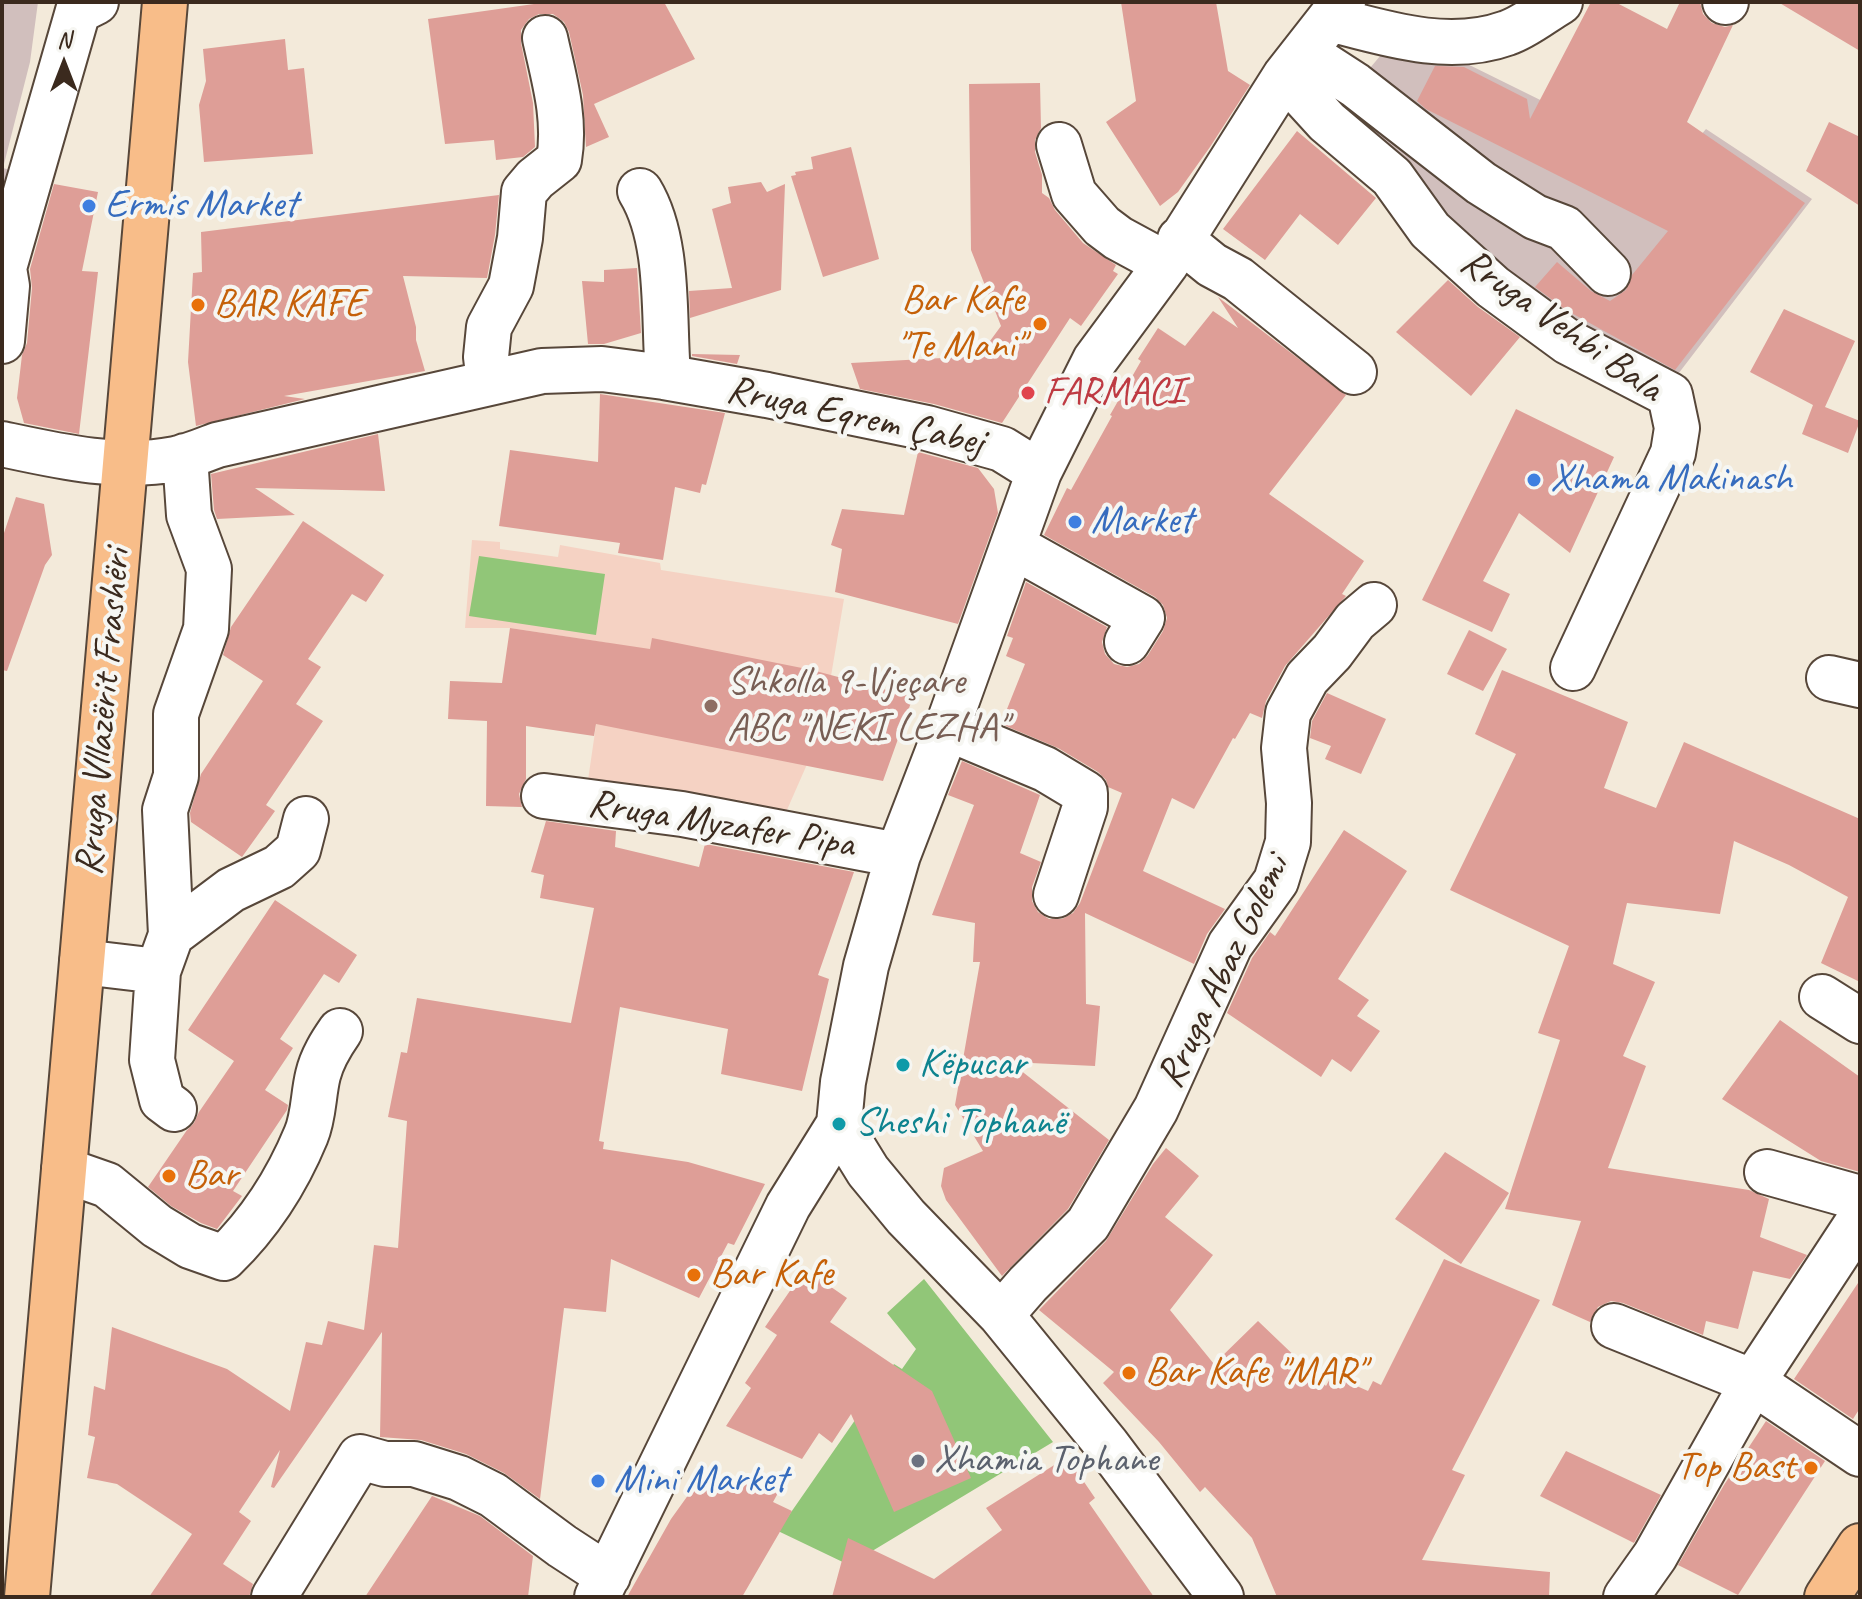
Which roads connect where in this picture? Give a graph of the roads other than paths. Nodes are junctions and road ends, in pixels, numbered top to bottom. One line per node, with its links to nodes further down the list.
1 (96, 2): 9 (street)
2 (165, 2): 17 (main road, Rruga Vllazërit Frashëri)
3 (1560, 2): 4 (street)
4 (1316, 37): 8 (street, Rruga Myzafer Pipa); 10 (street); 22 (street, Rruga Vehbi Bala)
5 (545, 38): 14 (street)
6 (1059, 145): 8 (street)
7 (640, 191): 13 (street)
8 (1173, 252): 12 (street); 18 (street, Rruga Myzafer Pipa)
9 (3, 267): 11 (street)
10 (1608, 273)
11 (2, 341)
12 (1354, 372)
13 (664, 377): 14 (street, Rruga Eqrem Çabej); 18 (street, Rruga Eqrem Çabej)
14 (489, 382): 16 (street, Rruga Eqrem Çabej)
15 (2, 444): 17 (street)
16 (185, 456): 17 (street, Rruga Eqrem Çabej); 28 (street, Rruga Vllazërit Frashëri)
17 (125, 463): 29 (main road, Rruga Vllazërit Frashëri)
18 (1039, 472): 19 (street, Rruga Myzafer Pipa)
19 (1013, 546): 21 (street); 23 (street, Rruga Myzafer Pipa)
20 (1374, 605): 39 (street, Rruga Abaz Golemi)
21 (1127, 642)
22 (1573, 668)
23 (947, 728): 26 (street, Rruga Myzafer Pipa); 27 (street)
24 (544, 796): 26 (street, Rruga Myzafer Pipa)
25 (306, 819): 28 (street)
26 (898, 855): 34 (street, Rruga Myzafer Pipa)
27 (1056, 895)
28 (165, 953): 29 (street); 33 (street, Rruga Vllazërit Frashëri)
29 (82, 962): 35 (main road, Rruga Vllazërit Frashëri)
30 (1822, 997): 31 (street)
31 (1860, 1021)
32 (340, 1031): 35 (street)
33 (174, 1109)
34 (839, 1124): 39 (street); 44 (street)
35 (64, 1170): 45 (main road, Rruga Vllazërit Frashëri)
36 (1767, 1172): 37 (street)
37 (1860, 1198)
38 (1860, 1219): 41 (street)
39 (1001, 1315): 47 (street)
40 (1614, 1326): 41 (street)
41 (1753, 1382): 42 (street); 48 (street)
42 (1860, 1454)
43 (1860, 1546): 49 (main road)
44 (603, 1587): 46 (street)
45 (19, 1589)
46 (274, 1597)
47 (1221, 1597)
48 (1626, 1597)
49 (1827, 1597)

